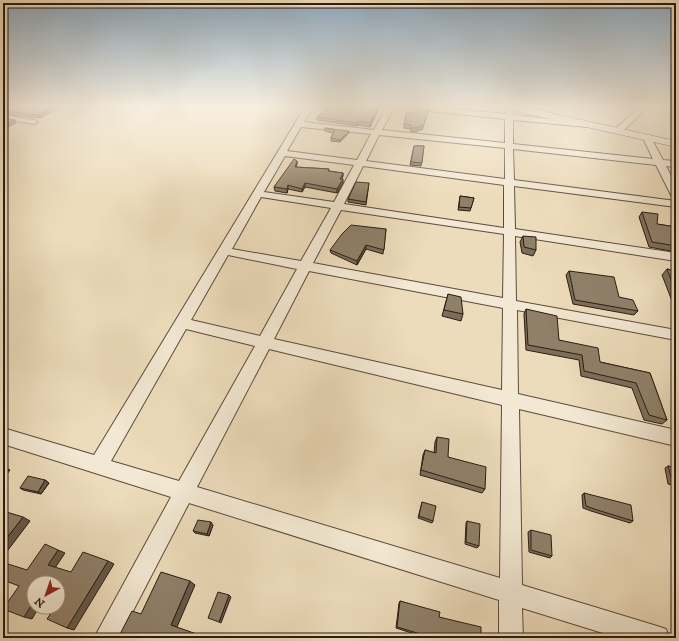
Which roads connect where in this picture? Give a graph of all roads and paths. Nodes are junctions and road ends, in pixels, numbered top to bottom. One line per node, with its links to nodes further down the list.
1 (291, 137): 9 (street)
2 (374, 137): 11 (street)
3 (423, 137): 8 (street)
4 (509, 137): 8 (street)
5 (642, 137): 6 (street)
6 (647, 138): 7 (street); 10 (street)
7 (676, 144)
8 (509, 146): 10 (street); 13 (street)
9 (282, 153): 11 (street); 14 (street)
10 (659, 162): 12 (street); 15 (street)
11 (359, 163): 13 (street); 17 (street)
12 (676, 164)
13 (509, 182): 16 (street); 18 (street)
14 (258, 194): 17 (street); 19 (street)
15 (676, 195)
16 (676, 204)
17 (338, 205): 18 (street); 21 (street)
18 (510, 232): 20 (street); 22 (street)
19 (224, 250): 21 (street); 23 (street)
20 (676, 257)
21 (305, 266): 22 (street); 25 (street)
22 (510, 305): 24 (street); 26 (street)
23 (182, 323): 25 (street); 29 (street)
24 (676, 335)
25 (264, 343): 26 (street); 30 (street)
26 (510, 399): 28 (street); 31 (street)
27 (3, 436): 29 (street)
28 (676, 438)
29 (98, 466): 30 (street)
30 (184, 492): 31 (street); 32 (street)
31 (511, 593): 33 (street); 34 (street)
32 (106, 638)
33 (511, 638)
34 (657, 638)

